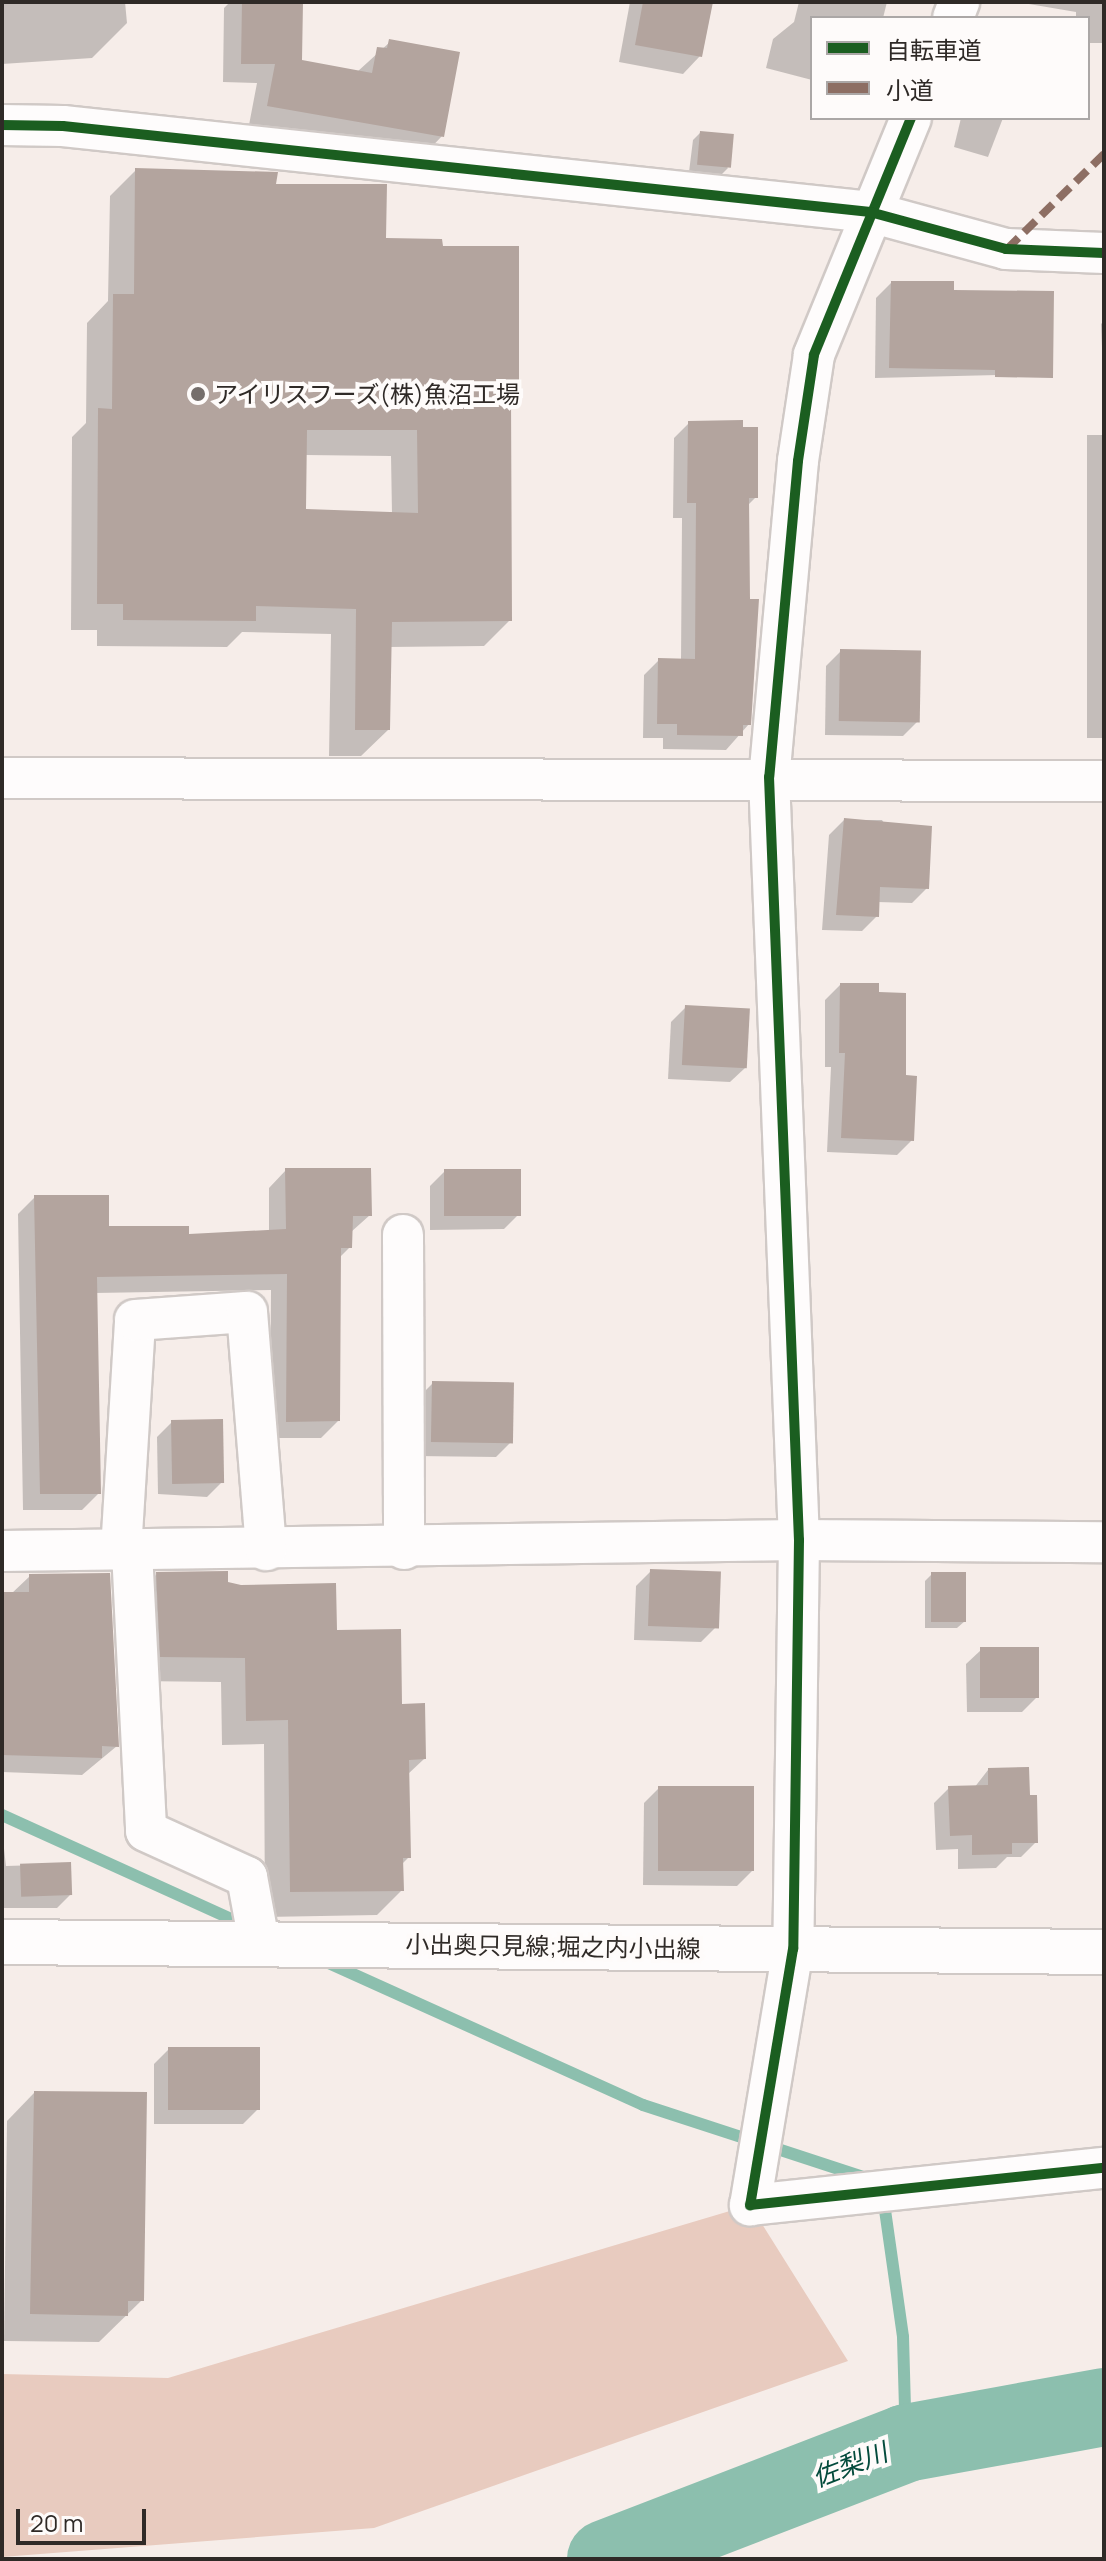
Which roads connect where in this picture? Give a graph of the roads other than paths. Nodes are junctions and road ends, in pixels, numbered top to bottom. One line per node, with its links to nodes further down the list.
1 (910, 120): 3 (street)
2 (2, 125): 3 (street)
3 (870, 212): 4 (street); 5 (street)
4 (1104, 253)
5 (769, 777): 6 (street); 7 (street); 9 (street)
6 (2, 778)
7 (1104, 781)
8 (403, 1235): 11 (street)
9 (799, 1540): 10 (street); 11 (street); 17 (street)
10 (1104, 1542)
11 (404, 1549): 12 (street)
12 (266, 1550): 14 (street); 14 (street)
13 (2, 1551): 14 (street)
14 (126, 1551): 16 (street)
15 (2, 1942): 16 (main road, 小出奥只見線;堀之内小出線)
16 (259, 1942): 17 (main road, 小出奥只見線;堀之内小出線)
17 (793, 1949): 18 (main road, 小出奥只見線;堀之内小出線); 19 (street)
18 (1104, 1952)
19 (1104, 2168)

